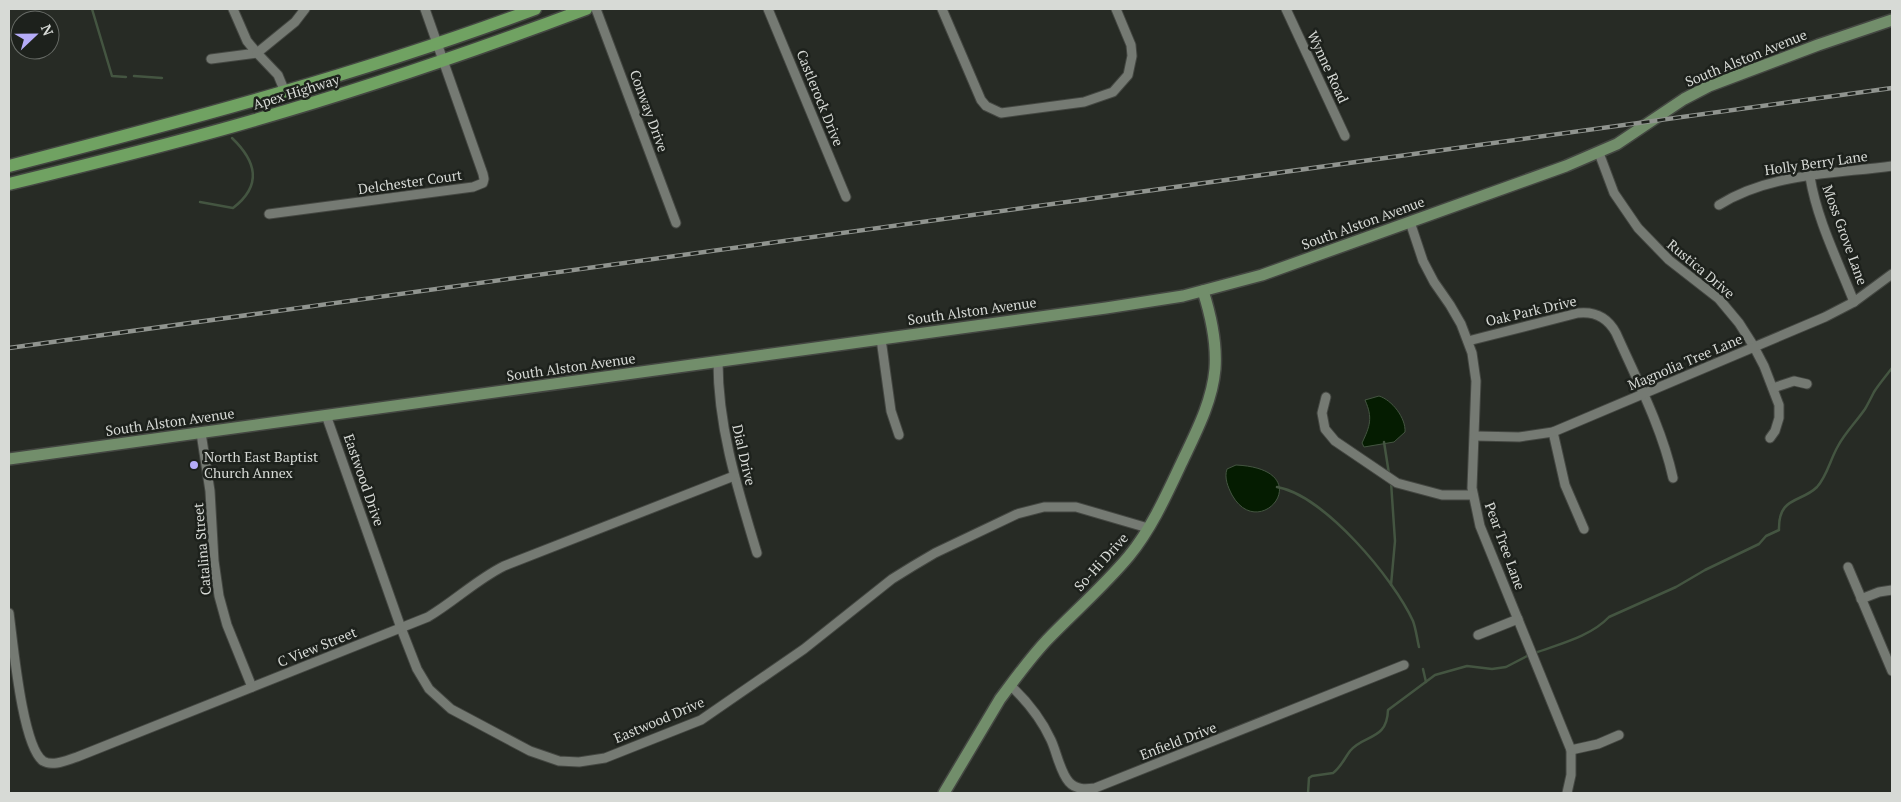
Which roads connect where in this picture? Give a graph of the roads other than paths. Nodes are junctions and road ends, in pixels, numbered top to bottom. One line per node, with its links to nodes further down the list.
1 (233, 9): 13 (street)
2 (305, 9): 13 (street)
3 (425, 9): 12 (street)
4 (535, 9): 12 (main road, Apex Highway)
5 (586, 9): 15 (main road, Apex Highway)
6 (596, 9): 27 (street, Conway Drive)
7 (768, 9): 23 (street, Castlerock Drive)
8 (942, 9): 9 (street)
9 (1116, 9)
10 (1286, 9): 17 (street, Wynne Road)
11 (1892, 20): 18 (street, South Alston Avenue)
12 (437, 44): 15 (street); 16 (main road, Apex Highway)
13 (257, 53): 14 (street); 16 (street)
14 (211, 59)
15 (442, 60): 22 (main road, Apex Highway); 25 (street, Delchester Court)
16 (285, 92): 19 (main road, Apex Highway)
17 (1345, 136)
18 (1599, 153): 26 (street, South Alston Avenue); 33 (street, Rustica Drive)
19 (9, 166)
20 (1892, 166): 21 (street, Holly Berry Lane)
21 (1810, 177): 24 (street, Holly Berry Lane); 30 (street, Moss Grove Lane)
22 (9, 184)
23 (846, 197)
24 (1719, 205)
25 (269, 214)
26 (1410, 222): 29 (street, South Alston Avenue); 32 (street, Pear Tree Lane)
27 (676, 223)
28 (1892, 274): 30 (street, Magnolia Tree Lane)
29 (1203, 291): 31 (street, South Alston Avenue); 49 (street, So-Hi Drive)
30 (1854, 302): 33 (street, Magnolia Tree Lane)
31 (881, 339): 34 (street, South Alston Avenue); 42 (street)
32 (1468, 341): 37 (street, Oak Park Drive); 43 (street, Pear Tree Lane)
33 (1755, 348): 36 (street, Rustica Drive); 37 (street, Magnolia Tree Lane)
34 (718, 362): 39 (street, South Alston Avenue); 46 (street, Dial Drive)
35 (1807, 384): 36 (street)
36 (1773, 388): 44 (street, Rustica Drive)
37 (1642, 394): 40 (street, Magnolia Tree Lane); 47 (street, Oak Park Drive)
38 (1326, 397): 48 (street)
39 (326, 416): 41 (street, South Alston Avenue); 57 (street, Eastwood Drive)
40 (1553, 432): 43 (street, Magnolia Tree Lane); 50 (street)
41 (201, 433): 45 (street, South Alston Avenue); 62 (street, Catalina Street)
42 (899, 436)
43 (1475, 436): 48 (street, Pear Tree Lane)
44 (1770, 438)
45 (9, 459)
46 (734, 476): 51 (street, Dial Drive); 57 (street, C View Street)
47 (1672, 478)
48 (1473, 495): 56 (street, Pear Tree Lane)
49 (1148, 528): 57 (street, Eastwood Drive); 61 (street, So-Hi Drive)
50 (1584, 529)
51 (757, 553)
52 (1848, 567): 54 (street)
53 (1892, 590): 54 (street)
54 (1861, 599): 60 (street)
55 (9, 613): 62 (street, C View Street)
56 (1518, 619): 58 (street); 64 (street, Pear Tree Lane)
57 (401, 628): 62 (street, C View Street)
58 (1478, 635)
59 (1404, 665): 61 (street, Enfield Drive)
60 (1892, 671)
61 (1010, 685): 65 (street, So-Hi Drive)
62 (252, 687)
63 (1619, 736): 64 (street)
64 (1570, 750): 66 (street, Pear Tree Lane)
65 (944, 793)
66 (1566, 793)

